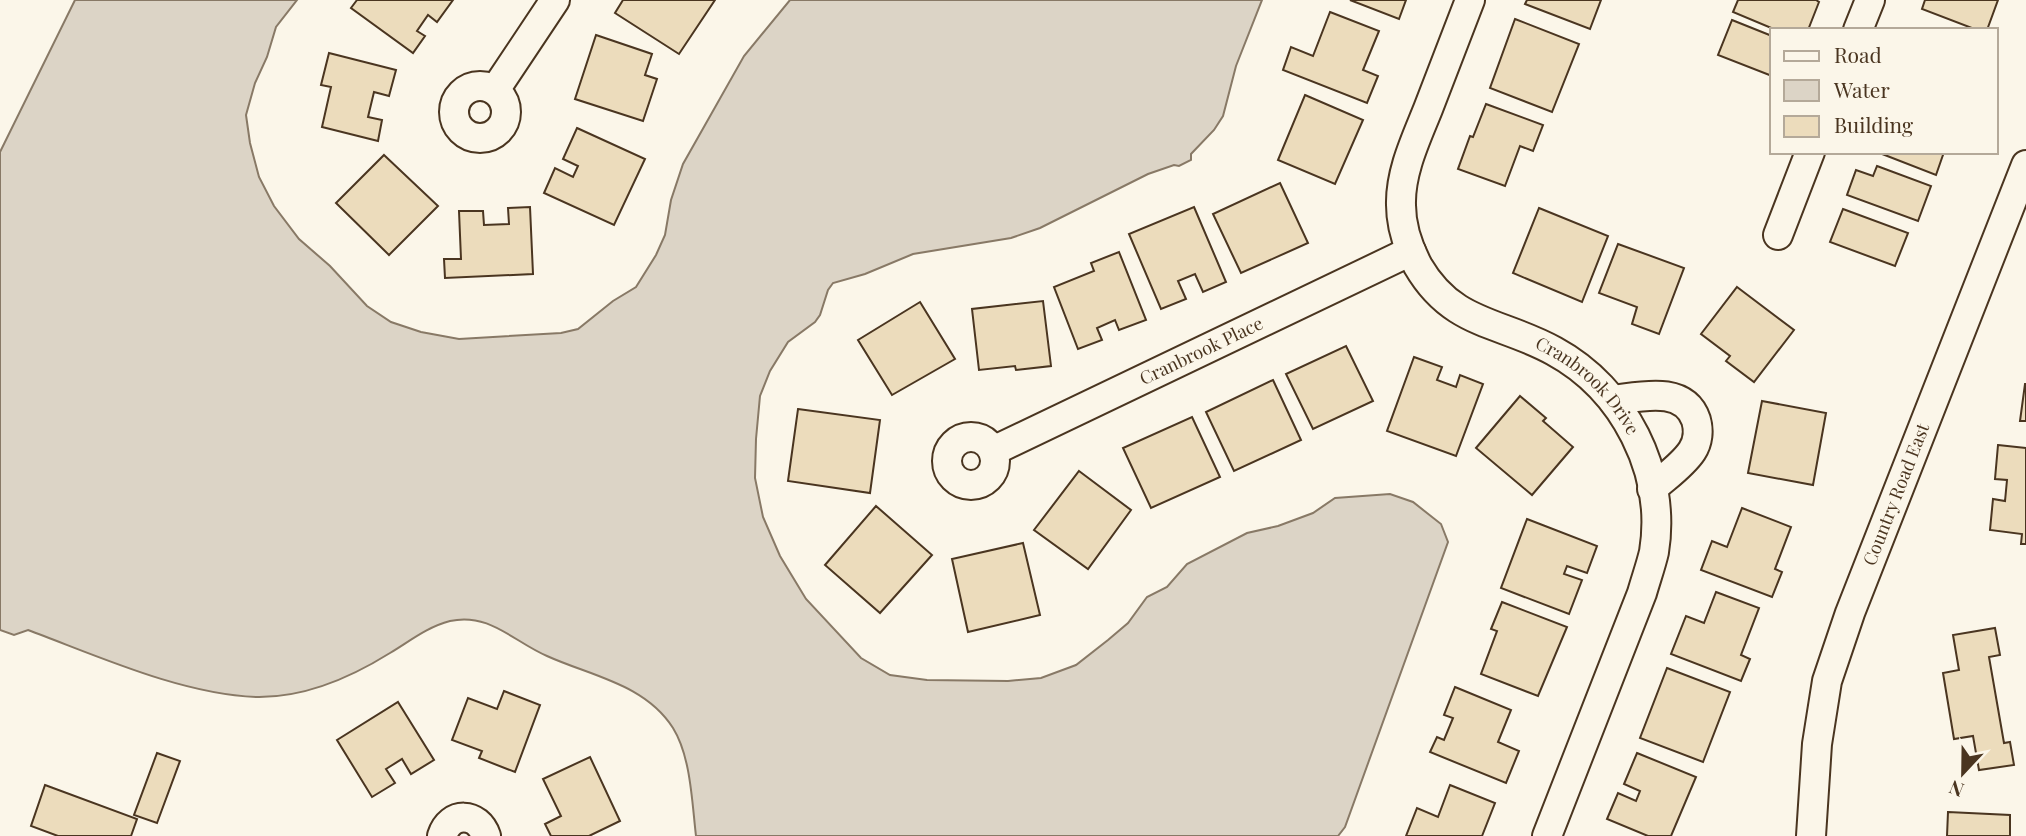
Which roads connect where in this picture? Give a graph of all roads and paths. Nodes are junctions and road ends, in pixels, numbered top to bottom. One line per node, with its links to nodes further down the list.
1 (555, 0): 5 (street)
2 (1471, 0): 9 (street, Cranbrook Drive)
3 (1870, 0): 4 (street)
4 (1859, 28)
5 (495, 90)
6 (1809, 154): 8 (street)
7 (2026, 165): 16 (street, Country Road East)
8 (1778, 234)
9 (1410, 251): 10 (street, Cranbrook Drive); 11 (street, Cranbrook Place)
10 (1613, 400): 12 (street, Cranbrook Drive); 12 (street)
11 (993, 451)
12 (1652, 489): 15 (street, Cranbrook Drive)
13 (442, 836): 14 (street)
14 (486, 836)
15 (1548, 836)
16 (1811, 836)

